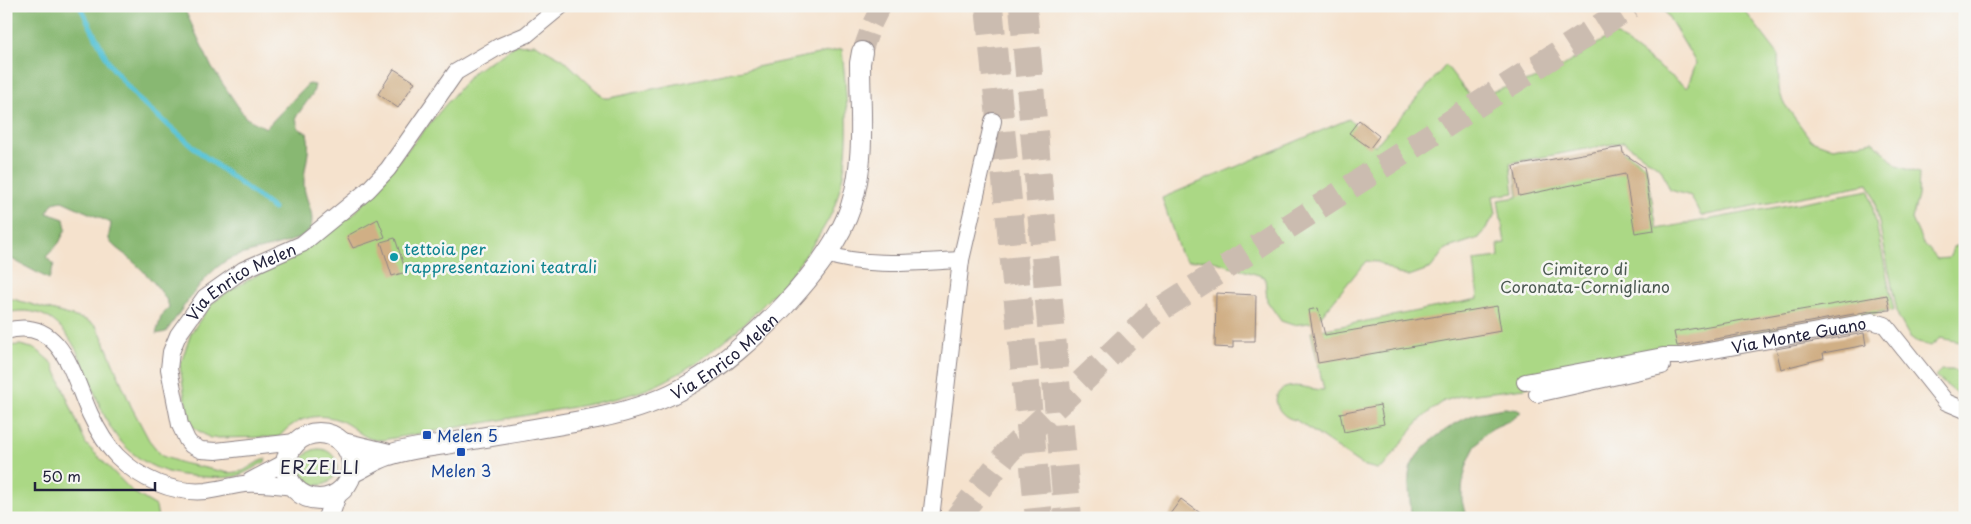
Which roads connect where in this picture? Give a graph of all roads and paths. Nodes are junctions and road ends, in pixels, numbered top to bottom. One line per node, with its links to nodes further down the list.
1 (561, 6): 11 (street, Via Enrico Melen)
2 (862, 52): 4 (street, Via Enrico Melen)
3 (993, 121): 5 (street)
4 (826, 254): 5 (street); 13 (street, Via Enrico Melen)
5 (961, 260): 21 (street)
6 (6, 331): 16 (street)
7 (1681, 356): 8 (street, Via Monte Guano); 9 (street, Via Monte Guano); 10 (street, Via Monte Guano)
8 (1525, 382)
9 (1537, 394)
10 (1965, 410)
11 (295, 442): 12 (street); 14 (street)
12 (343, 442): 13 (street, Via Enrico Melen); 15 (street)
13 (389, 454): 15 (street, Via Enrico Melen)
14 (286, 462): 16 (street); 17 (street)
15 (352, 473): 18 (street)
16 (243, 484): 17 (street)
17 (301, 493): 18 (street); 19 (street)
18 (336, 495): 20 (street)
19 (316, 518)
20 (328, 518)
21 (931, 518)

